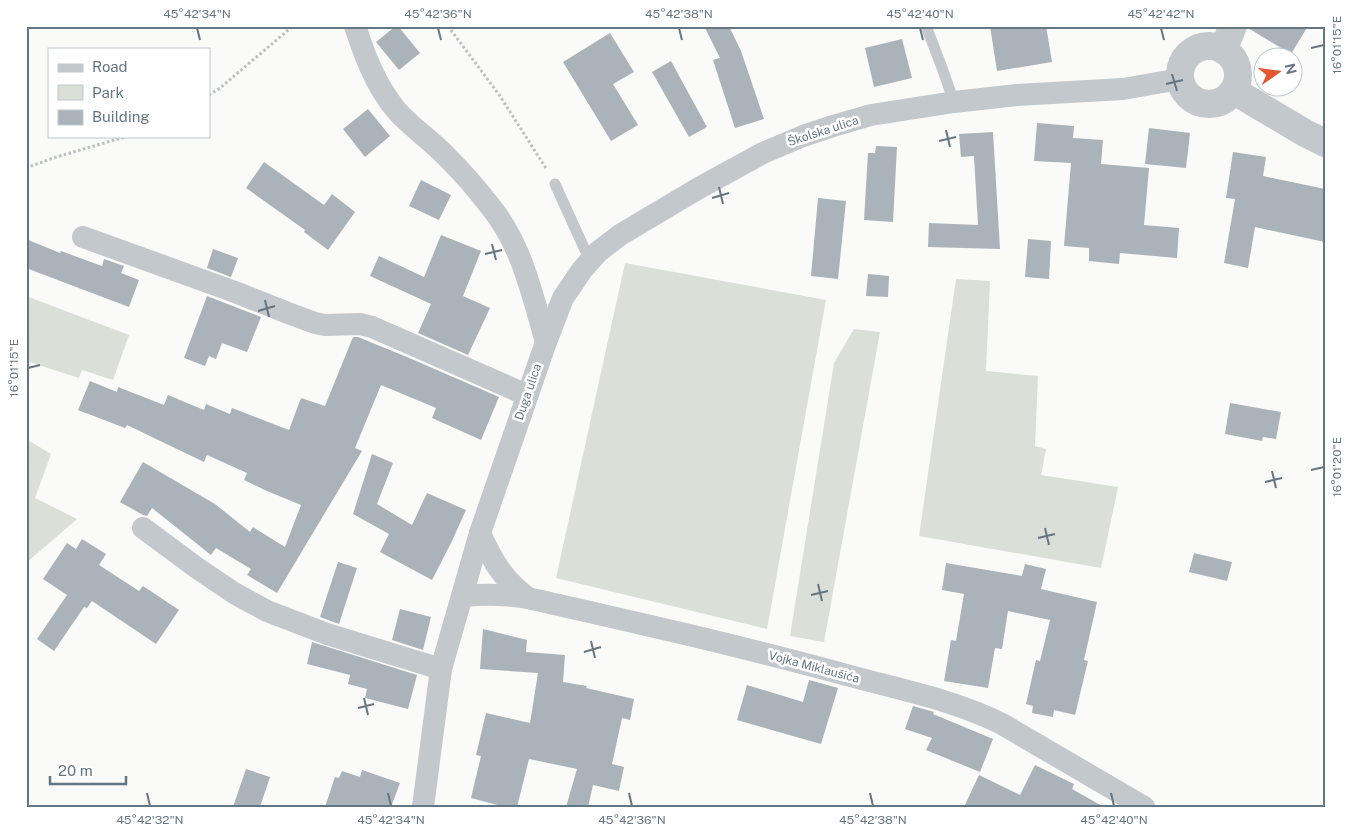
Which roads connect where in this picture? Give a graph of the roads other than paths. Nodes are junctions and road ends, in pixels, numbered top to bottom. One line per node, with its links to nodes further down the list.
1 (355, 26): 11 (street)
2 (926, 26): 6 (lane)
3 (1228, 38): 4 (street); 5 (street)
4 (1180, 79): 5 (street); 6 (street, Školska ulica)
5 (1234, 91): 7 (street)
6 (954, 102): 10 (street, Školska ulica)
7 (1325, 143)
8 (555, 184): 10 (lane)
9 (83, 237): 12 (street)
10 (590, 261): 11 (street, Školska ulica)
11 (546, 342): 12 (street, Duga ulica)
12 (527, 395): 14 (street, Duga ulica)
13 (143, 528): 17 (street)
14 (480, 533): 15 (street, Duga ulica); 16 (street)
15 (462, 596): 16 (street, Vojka Miklaušića); 17 (street, Duga ulica)
16 (528, 598): 19 (street, Vojka Miklaušića)
17 (441, 669): 18 (street, Duga ulica)
18 (423, 807)
19 (1144, 807)

